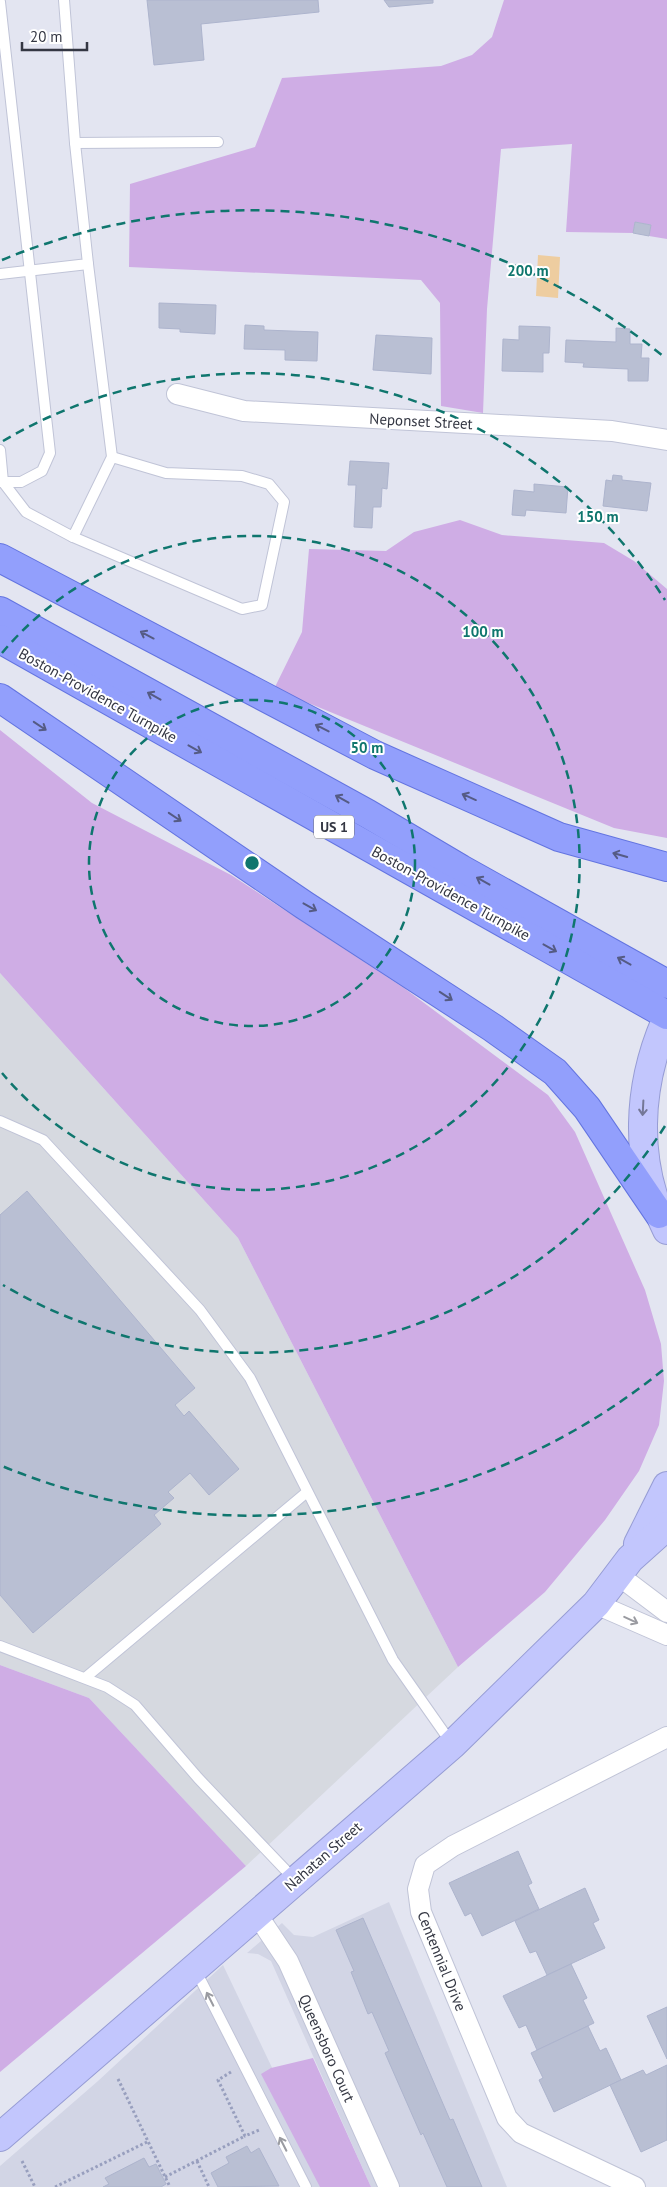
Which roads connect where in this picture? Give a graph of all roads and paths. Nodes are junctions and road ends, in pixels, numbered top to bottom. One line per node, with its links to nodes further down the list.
1 (64, 0): 4 (lane)
2 (1, 1): 6 (lane)
3 (218, 142): 4 (lane)
4 (75, 143): 5 (lane)
5 (88, 264): 6 (lane); 11 (lane)
6 (29, 272): 7 (lane); 12 (lane)
7 (0, 274)
8 (177, 394): 9 (street, Neponset Street)
9 (667, 440)
10 (0, 450): 12 (lane)
11 (112, 457): 13 (lane); 13 (lane)
12 (1, 482): 13 (lane)
13 (73, 537)
14 (0, 558): 18 (main road, one-way to 14)
15 (0, 610): 19 (main road, Boston-Providence Turnpike / US 1, one-way to 15)
16 (0, 639): 20 (main road, Boston-Providence Turnpike / US 1, one-way to 20)
17 (0, 698): 22 (main road, one-way to 22)
18 (667, 867)
19 (667, 984)
20 (667, 1016): 22 (main road, one-way to 22)
21 (0, 1121): 24 (lane)
22 (663, 1222)
23 (667, 1486): 26 (main road, Nahatan Street)
24 (306, 1492): 31 (lane); 33 (lane)
25 (667, 1526): 26 (main road, Nahatan Street)
26 (624, 1567): 27 (main road, Nahatan Street); 28 (street)
27 (596, 1604): 29 (street, one-way to 29); 33 (main road, Nahatan Street)
28 (667, 1612)
29 (667, 1635)
30 (0, 1646): 31 (lane)
31 (85, 1678): 34 (lane)
32 (667, 1737): 50 (street, Centennial Drive)
33 (452, 1745): 34 (main road, Nahatan Street)
34 (295, 1880): 35 (main road, Nahatan Street)
35 (256, 1914): 36 (main road, Nahatan Street); 49 (street, Queensboro Court)
36 (194, 1968): 39 (main road, Nahatan Street); 48 (lane, one-way to 36)
37 (118, 2079): 40 (path)
38 (245, 2136): 42 (path)
39 (0, 2137)
40 (147, 2142): 43 (path); 45 (path)
41 (22, 2161): 44 (path)
42 (197, 2161): 43 (path); 47 (path)
43 (166, 2177): 46 (path)
44 (35, 2187)
45 (55, 2187)
46 (170, 2187)
47 (209, 2187)
48 (306, 2187)
49 (389, 2187)
50 (635, 2187)

